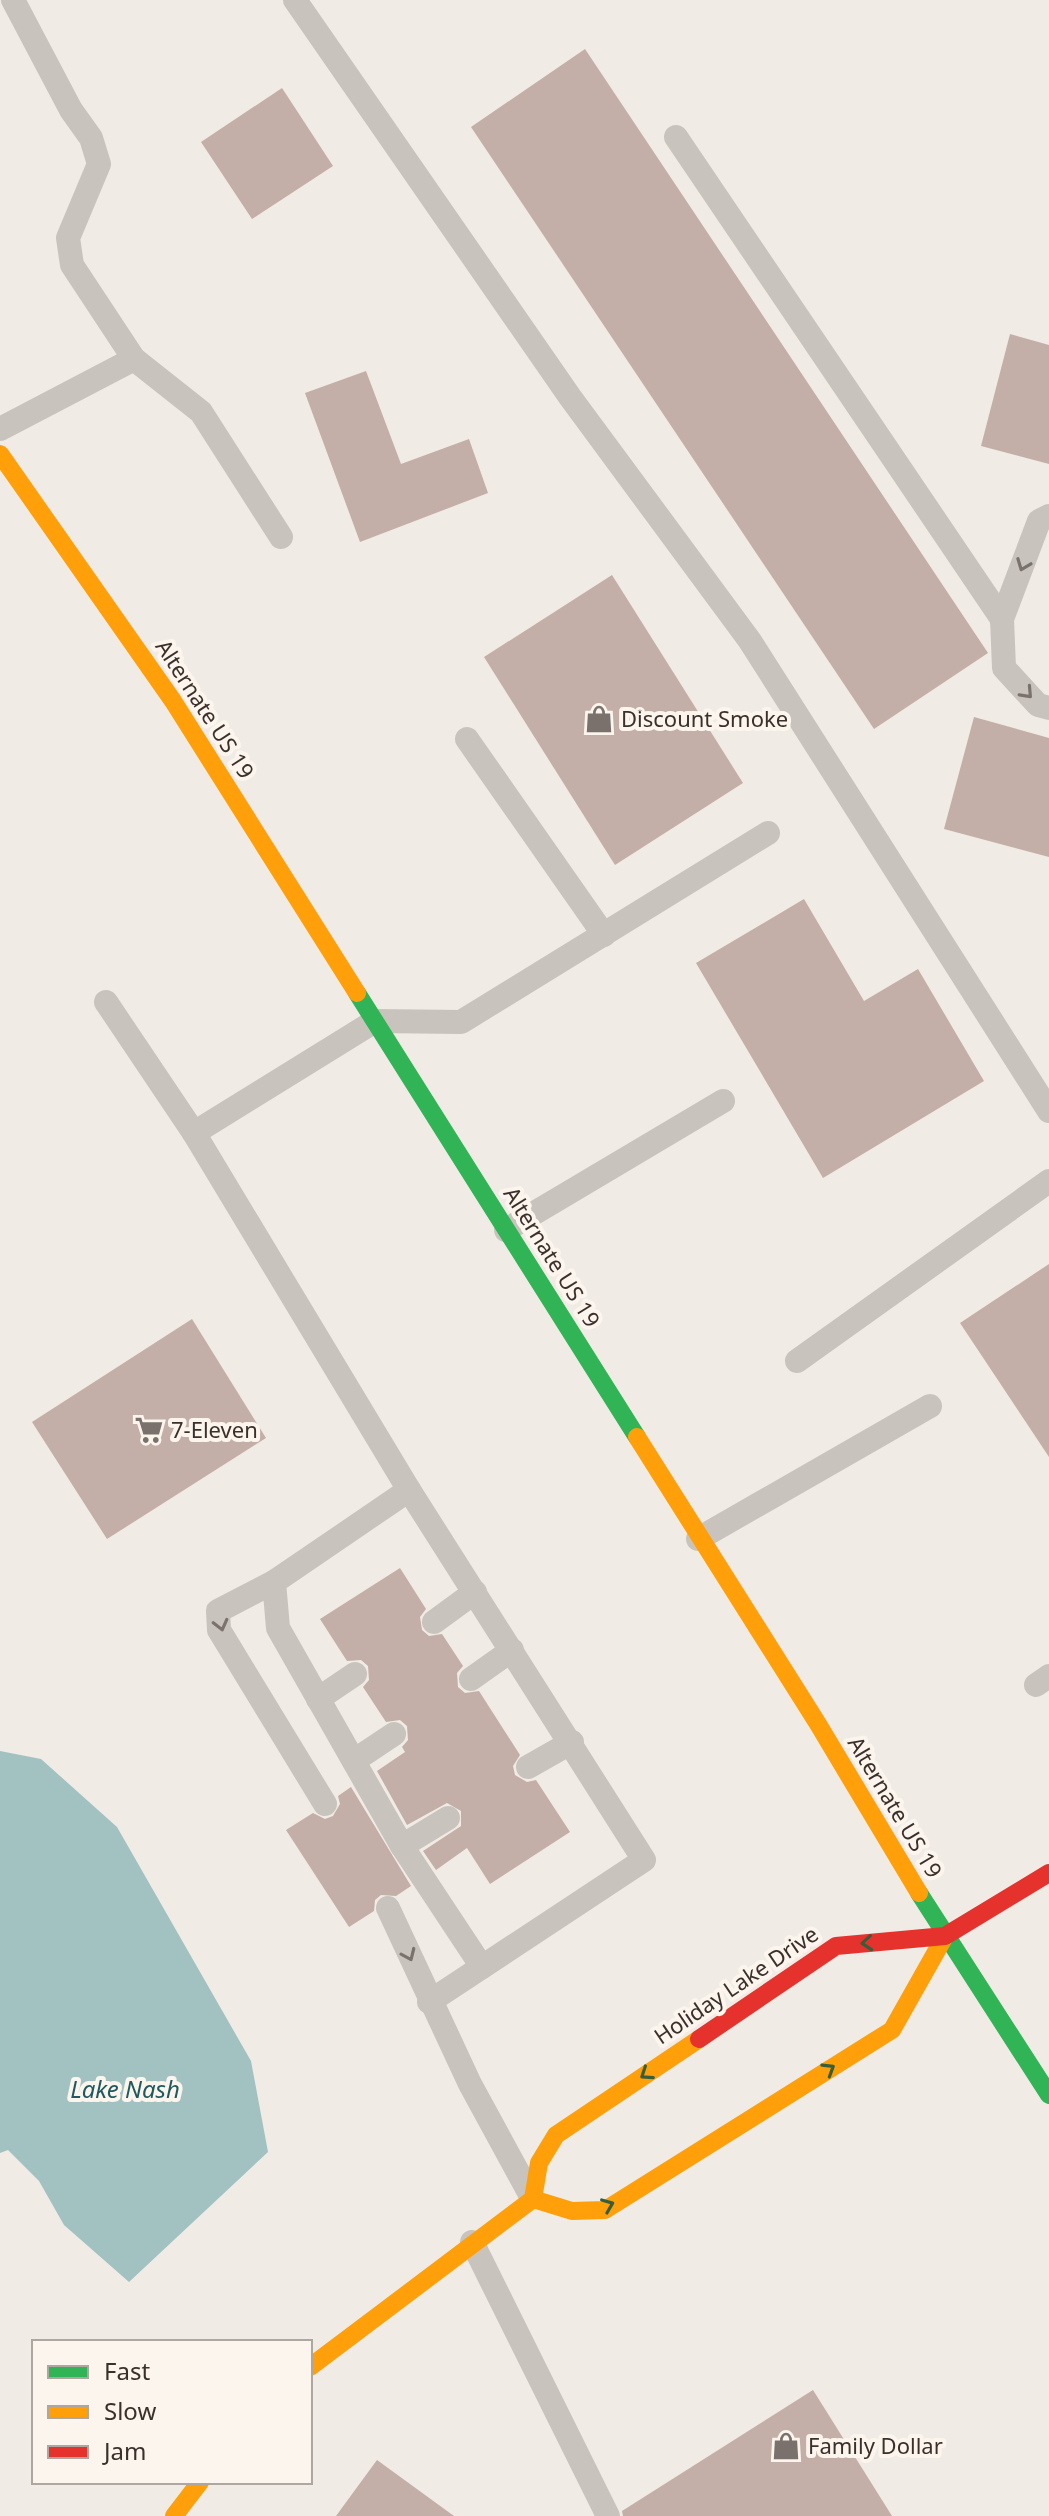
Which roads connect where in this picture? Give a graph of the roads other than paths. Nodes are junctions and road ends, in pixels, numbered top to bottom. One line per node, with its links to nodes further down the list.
1 (13, 0): 4 (lane)
2 (295, 0): 17 (lane)
3 (676, 137): 9 (lane)
4 (134, 359): 5 (lane); 8 (lane)
5 (0, 429)
6 (0, 454): 15 (main road, Alternate US 19)
7 (1049, 516): 9 (lane, one-way to 9)
8 (281, 537)
9 (1002, 619): 10 (lane, one-way to 10)
10 (1049, 708)
11 (467, 739): 13 (lane)
12 (768, 833): 13 (lane)
13 (604, 935): 15 (lane)
14 (106, 1002): 18 (lane)
15 (375, 1021): 18 (lane); 20 (main road, Alternate US 19)
16 (723, 1101): 20 (lane)
17 (1049, 1111)
18 (194, 1133): 23 (lane)
19 (1049, 1181): 21 (lane)
20 (506, 1230): 24 (main road, Alternate US 19)
21 (797, 1361)
22 (930, 1406): 24 (lane)
23 (409, 1490): 25 (lane); 26 (lane)
24 (698, 1539): 41 (main road, Alternate US 19)
25 (274, 1582): 31 (lane); 36 (lane, one-way to 36)
26 (475, 1592): 27 (lane); 28 (lane)
27 (434, 1622)
28 (512, 1650): 30 (lane); 33 (lane)
29 (355, 1674): 31 (lane)
30 (471, 1679)
31 (318, 1699): 34 (lane)
32 (394, 1734): 34 (lane)
33 (572, 1742): 35 (lane); 42 (lane)
34 (355, 1760): 38 (lane)
35 (528, 1767)
36 (325, 1804)
37 (448, 1818): 38 (lane)
38 (402, 1846): 42 (lane)
39 (1049, 1873): 41 (main road)
40 (388, 1908): 43 (lane, one-way to 43)
41 (945, 1936): 44 (main road, Alternate US 19); 45 (main road, Holiday Lake Drive, one-way to 45); 45 (main road, one-way to 41)
42 (482, 1967): 43 (lane)
43 (429, 2002): 45 (lane)
44 (1049, 2095)
45 (533, 2199): 46 (main road)
46 (472, 2242): 47 (main road); 50 (lane)
47 (312, 2365)
48 (198, 2484): 49 (main road)
49 (174, 2516)
50 (608, 2516)

